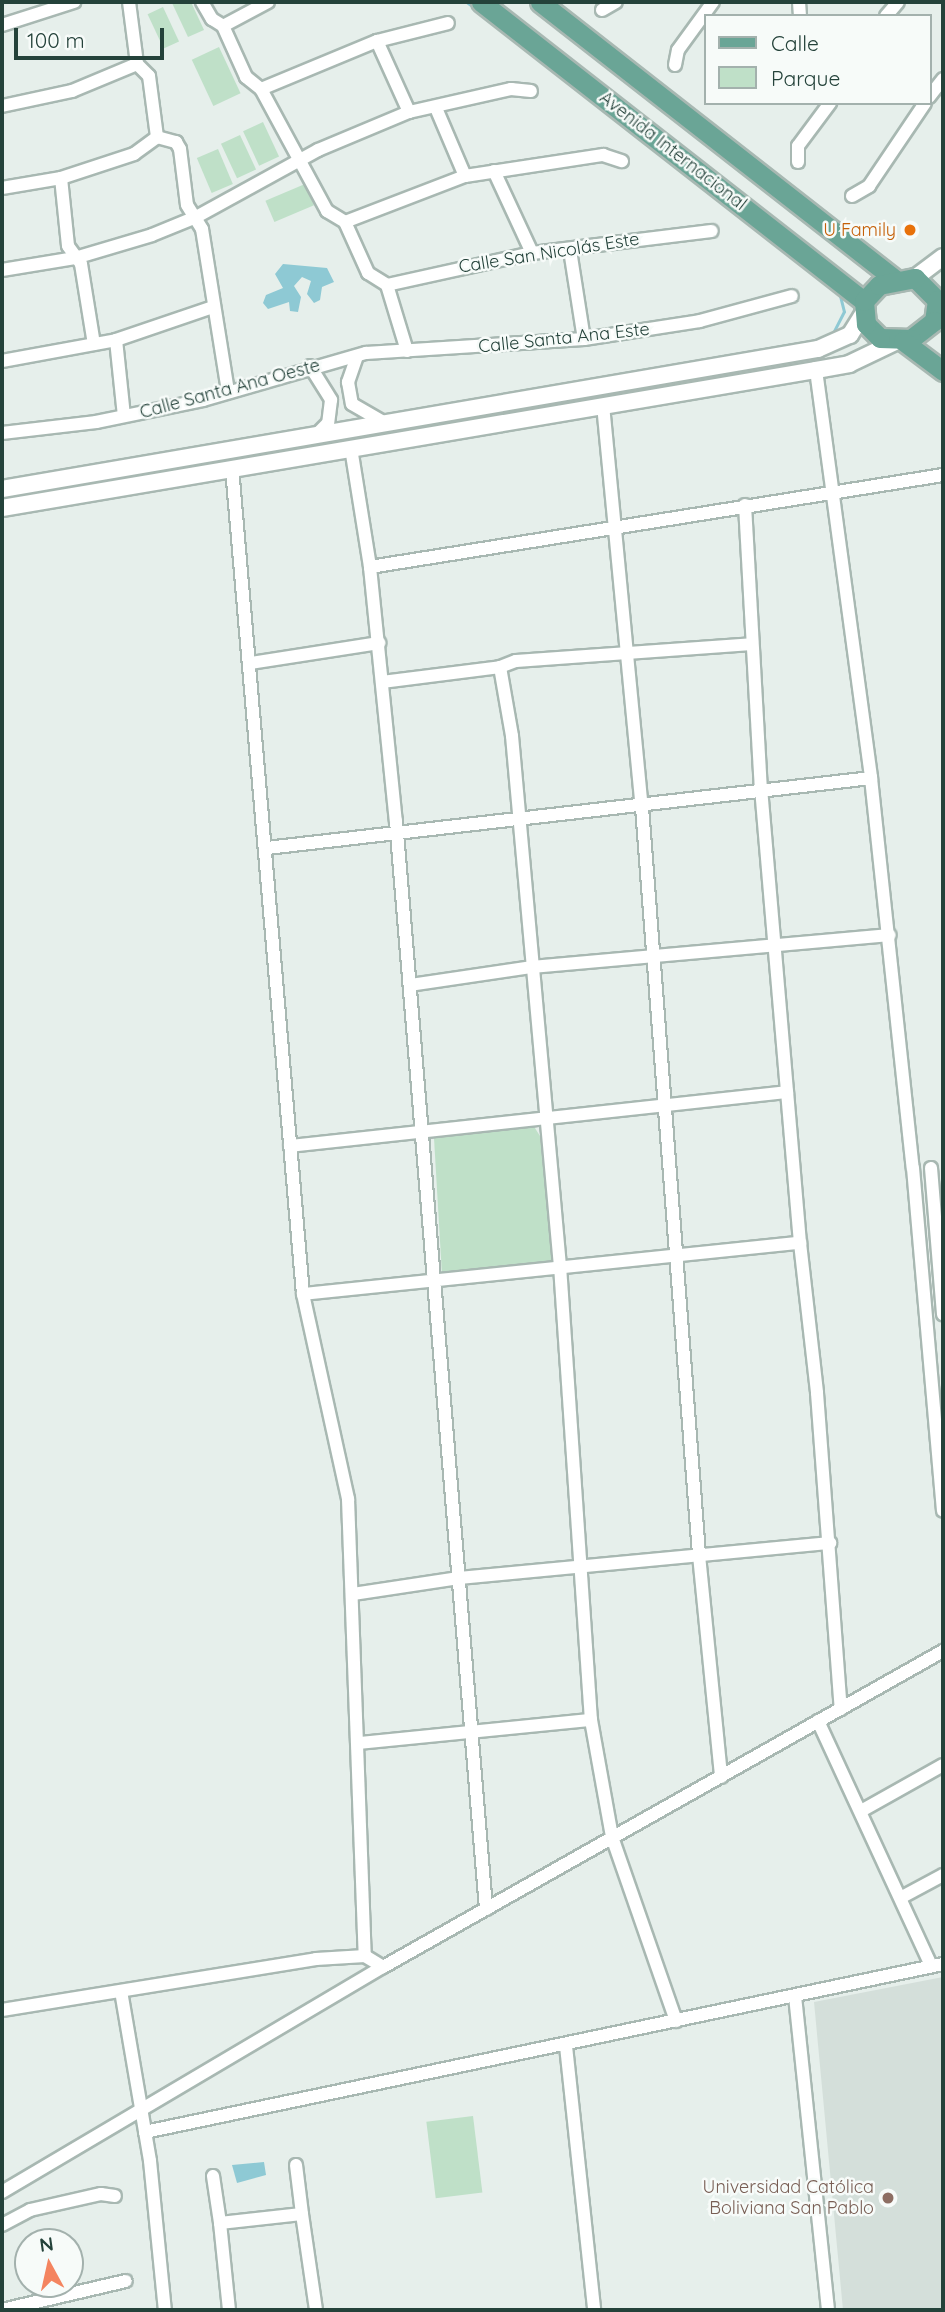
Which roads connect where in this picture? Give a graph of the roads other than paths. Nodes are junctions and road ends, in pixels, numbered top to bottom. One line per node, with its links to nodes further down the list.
1 (74, 2): 11 (street)
2 (130, 2): 14 (street)
3 (202, 2): 12 (street)
4 (268, 2): 12 (street)
5 (481, 2): 47 (main road, Avenida Internacional)
6 (540, 2): 42 (main road, Avenida Internacional)
7 (616, 2): 8 (street)
8 (602, 10)
9 (704, 14): 15 (street)
10 (448, 23): 13 (street)
11 (2, 25)
12 (223, 26): 17 (street)
13 (377, 41): 17 (street); 24 (street)
14 (137, 64): 22 (street); 25 (street)
15 (675, 65)
16 (943, 79): 19 (street)
17 (261, 89): 26 (street)
18 (530, 91): 23 (street)
19 (931, 94)
20 (829, 105): 28 (street)
21 (924, 105): 33 (street)
22 (2, 106)
23 (436, 108): 24 (street); 30 (street)
24 (409, 112): 26 (street)
25 (157, 137): 31 (street); 34 (street)
26 (300, 159): 34 (street); 35 (street)
27 (622, 161): 29 (street)
28 (798, 162)
29 (494, 171): 30 (street); 38 (street)
30 (465, 176): 35 (street)
31 (61, 178): 32 (street); 40 (street)
32 (2, 188)
33 (852, 196)
34 (196, 217): 40 (street); 46 (street)
35 (345, 222): 43 (street)
36 (712, 231): 37 (street, Calle San Nicolás Este)
37 (570, 250): 38 (street, Calle San Nicolás Este); 48 (street)
38 (532, 253): 43 (street, Calle San Nicolás Este)
39 (943, 257): 42 (main road)
40 (75, 258): 41 (street); 51 (street)
41 (2, 270)
42 (906, 279): 45 (main road); 47 (main road)
43 (387, 285): 52 (street)
44 (792, 296): 48 (street, Calle Santa Ana Este)
45 (940, 302): 50 (main road)
46 (213, 307): 49 (street); 59 (street)
47 (864, 307): 50 (main road); 61 (main road)
48 (584, 339): 52 (street, Calle Santa Ana Este)
49 (116, 340): 51 (street); 62 (street)
50 (899, 342): 57 (main road); 58 (main road)
51 (94, 344): 54 (street)
52 (407, 351): 53 (street, Calle Santa Ana Este)
53 (358, 356): 55 (street, Calle Santa Ana Este); 63 (street)
54 (2, 361)
55 (334, 361): 56 (street, Calle Santa Ana Oeste)
56 (310, 366): 59 (street, Calle Santa Ana Oeste); 65 (street)
57 (816, 370): 60 (main road); 72 (street)
58 (943, 371)
59 (228, 392): 62 (street, Calle Santa Ana Oeste)
60 (603, 405): 64 (main road); 75 (street)
61 (446, 412): 63 (main road); 64 (main road)
62 (124, 416): 66 (street, Calle Santa Ana Oeste)
63 (380, 421): 65 (main road)
64 (448, 431): 68 (main road)
65 (319, 432): 67 (main road)
66 (2, 433)
67 (246, 445): 69 (main road); 71 (main road)
68 (351, 448): 69 (main road); 76 (street)
69 (240, 467): 74 (main road); 80 (street)
70 (943, 475): 72 (street)
71 (2, 489)
72 (833, 492): 73 (street); 83 (street)
73 (745, 505): 75 (street); 78 (street)
74 (2, 508)
75 (612, 528): 76 (street); 79 (street)
76 (370, 567): 77 (street)
77 (379, 643): 80 (street); 82 (street)
78 (751, 644): 79 (street); 84 (street)
79 (625, 654): 81 (street); 85 (street)
80 (251, 663): 88 (street)
81 (500, 667): 82 (street); 86 (street)
82 (382, 682): 87 (street)
83 (871, 778): 84 (street); 89 (street)
84 (761, 788): 85 (street); 90 (street)
85 (642, 807): 86 (street); 91 (street)
86 (520, 821): 87 (street); 92 (street)
87 (397, 833): 88 (street); 93 (street)
88 (267, 848): 98 (street)
89 (890, 935): 90 (street); 100 (street)
90 (774, 945): 91 (street); 94 (street)
91 (654, 955): 92 (street); 95 (street)
92 (532, 967): 93 (street); 96 (street)
93 (410, 985): 97 (street)
94 (788, 1092): 95 (street); 101 (street)
95 (663, 1105): 96 (street); 102 (street)
96 (545, 1119): 97 (street); 103 (street)
97 (420, 1130): 98 (street); 104 (street)
98 (290, 1146): 105 (street)
99 (937, 1167): 100 (street); 106 (street)
100 (913, 1168): 107 (street)
101 (800, 1243): 102 (street); 108 (street)
102 (679, 1256): 103 (street); 109 (street)
103 (560, 1266): 104 (street); 110 (street)
104 (435, 1279): 105 (street); 111 (street)
105 (303, 1294): 112 (street)
106 (943, 1315)
107 (943, 1511)
108 (830, 1543): 109 (street); 114 (street)
109 (699, 1555): 110 (street); 120 (street)
110 (580, 1568): 111 (street); 115 (street)
111 (459, 1578): 112 (street); 117 (street)
112 (354, 1594): 118 (street)
113 (943, 1651): 114 (street)
114 (841, 1709): 116 (street)
115 (591, 1720): 117 (street); 122 (street)
116 (818, 1721): 120 (street); 121 (street)
117 (470, 1731): 118 (street); 125 (street)
118 (359, 1743): 126 (street)
119 (943, 1765): 121 (street)
120 (721, 1777): 122 (street)
121 (861, 1811): 124 (street)
122 (612, 1837): 125 (street); 132 (street)
123 (943, 1875): 124 (street)
124 (902, 1897): 127 (street)
125 (486, 1909): 128 (street)
126 (365, 1956): 128 (street); 129 (street)
127 (937, 1965): 130 (street)
128 (383, 1967): 134 (street)
129 (121, 1991): 131 (street); 134 (street)
130 (795, 1996): 132 (street); 149 (street)
131 (2, 2010)
132 (676, 2021): 133 (street)
133 (566, 2046): 135 (street); 148 (street)
134 (140, 2113): 135 (street); 138 (street)
135 (145, 2132): 145 (street)
136 (296, 2165): 140 (street)
137 (213, 2176): 141 (street)
138 (2, 2192)
139 (115, 2196): 142 (street)
140 (302, 2214): 141 (street); 147 (street)
141 (220, 2223): 146 (street)
142 (2, 2225)
143 (126, 2281): 144 (street)
144 (2, 2310)
145 (165, 2310)
146 (229, 2310)
147 (316, 2310)
148 (594, 2310)
149 (828, 2310)

